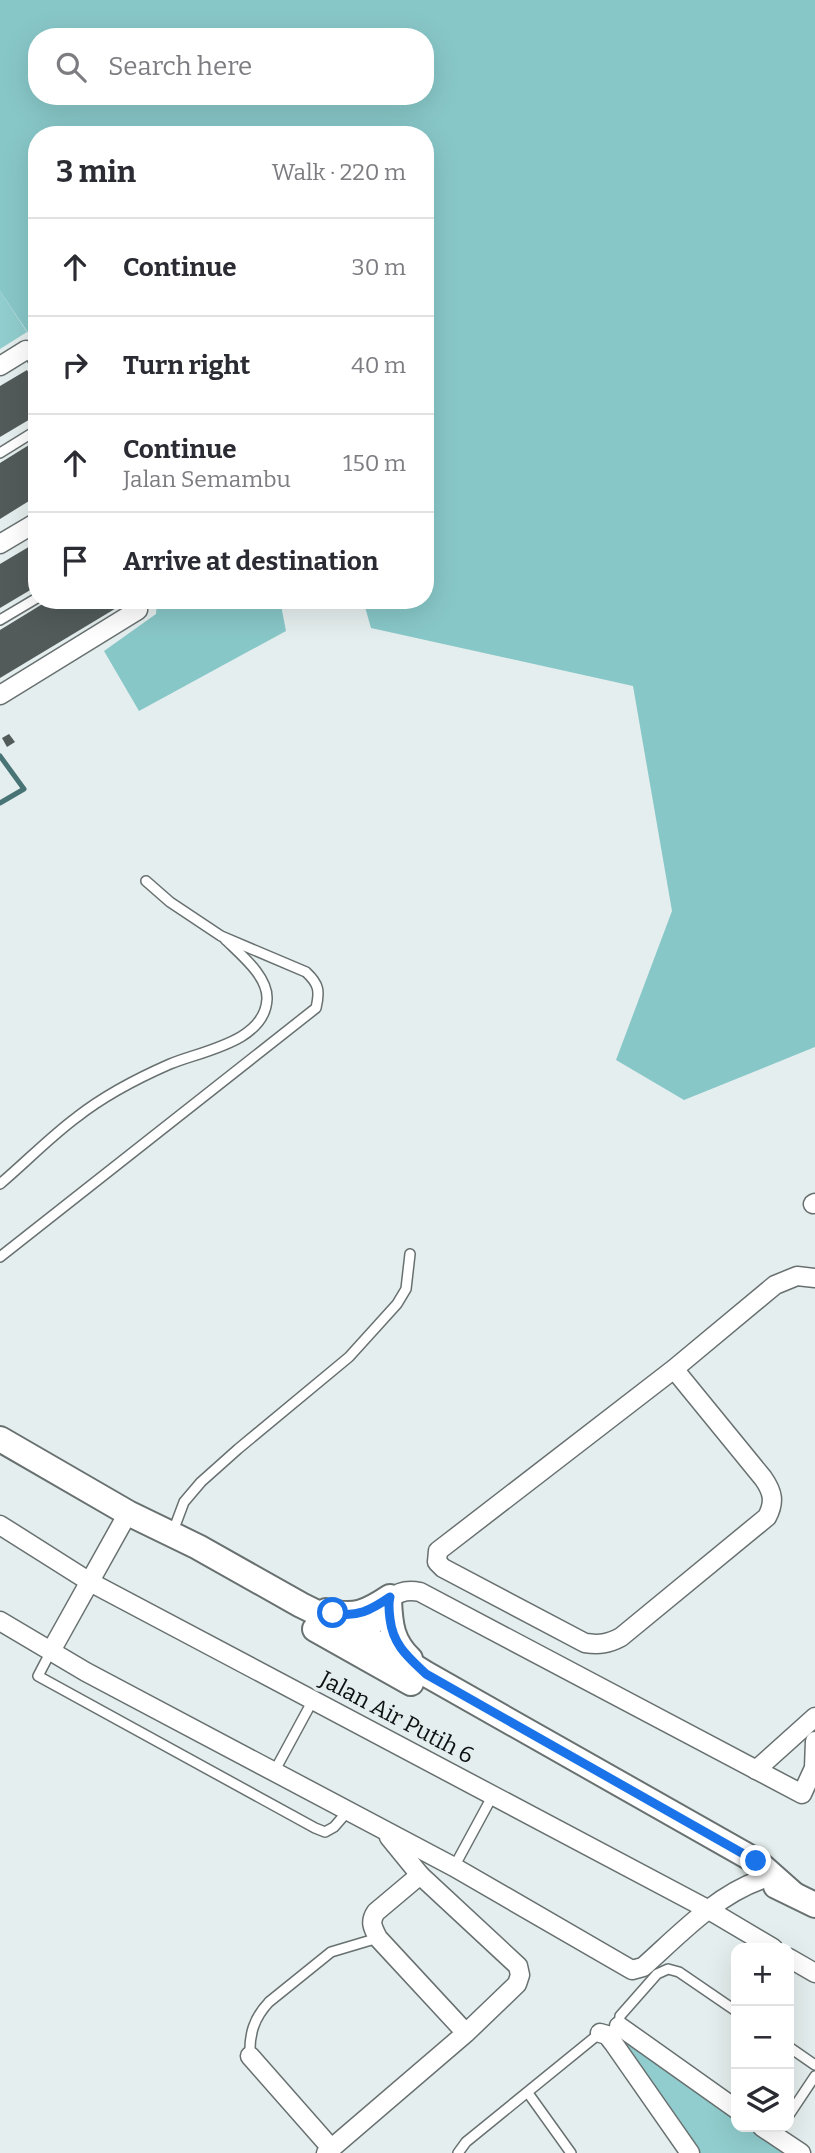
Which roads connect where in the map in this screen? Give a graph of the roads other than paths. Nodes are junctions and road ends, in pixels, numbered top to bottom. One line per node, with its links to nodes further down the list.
1 (26, 350): 2 (lane); 3 (street)
2 (28, 353)
3 (0, 366)
4 (28, 436): 5 (lane)
5 (0, 453)
6 (28, 527): 7 (street)
7 (0, 544)
8 (28, 603): 10 (lane)
9 (131, 609): 11 (street)
10 (0, 620)
11 (0, 695)
12 (146, 881): 13 (lane)
13 (221, 936): 14 (lane); 16 (lane)
14 (0, 1184)
15 (410, 1254): 22 (lane)
16 (0, 1257)
17 (815, 1278): 18 (street)
18 (674, 1369): 18 (street)
19 (0, 1439): 20 (main road)
20 (128, 1513): 22 (main road); 23 (street)
21 (0, 1525): 23 (street, Jalan Air Putih 6)
22 (171, 1536): 25 (main road); 27 (main road)
23 (90, 1582): 28 (street); 30 (street, Jalan Air Putih 6)
24 (389, 1599): 25 (main road); 27 (street); 29 (main road); 33 (street)
25 (301, 1605): 27 (main road)
26 (0, 1621): 28 (street)
27 (368, 1649): 29 (main road); 40 (main road)
28 (51, 1651): 34 (street); 36 (lane)
29 (426, 1674): 41 (main road)
30 (313, 1700): 34 (lane); 35 (street, Jalan Air Putih 6)
31 (815, 1717): 33 (street)
32 (815, 1741): 33 (street)
33 (756, 1770)
34 (274, 1772): 36 (street)
35 (493, 1795): 38 (lane); 43 (street, Jalan Air Putih 6)
36 (348, 1811): 37 (street)
37 (383, 1830): 38 (street); 39 (street)
38 (454, 1867): 43 (street)
39 (420, 1875): 44 (street); 50 (street)
40 (760, 1880): 41 (main road); 43 (street)
41 (792, 1892): 42 (main road)
42 (815, 1905)
43 (709, 1910): 45 (street, Jalan Air Putih 6)
44 (378, 1938): 50 (street); 53 (lane)
45 (765, 1943)
46 (794, 1961): 47 (street)
47 (815, 1973)
48 (731, 2008): 49 (lane)
49 (619, 2026): 57 (street)
50 (466, 2033): 60 (street)
51 (600, 2034): 56 (lane); 63 (street)
52 (794, 2050): 54 (lane)
53 (250, 2056): 60 (street)
54 (815, 2065)
55 (815, 2076): 58 (lane)
56 (528, 2092): 61 (lane); 62 (lane)
57 (731, 2105)
58 (794, 2108)
59 (775, 2132): 64 (street)
60 (328, 2151)
61 (458, 2153)
62 (571, 2153)
63 (690, 2153)
64 (801, 2153)

